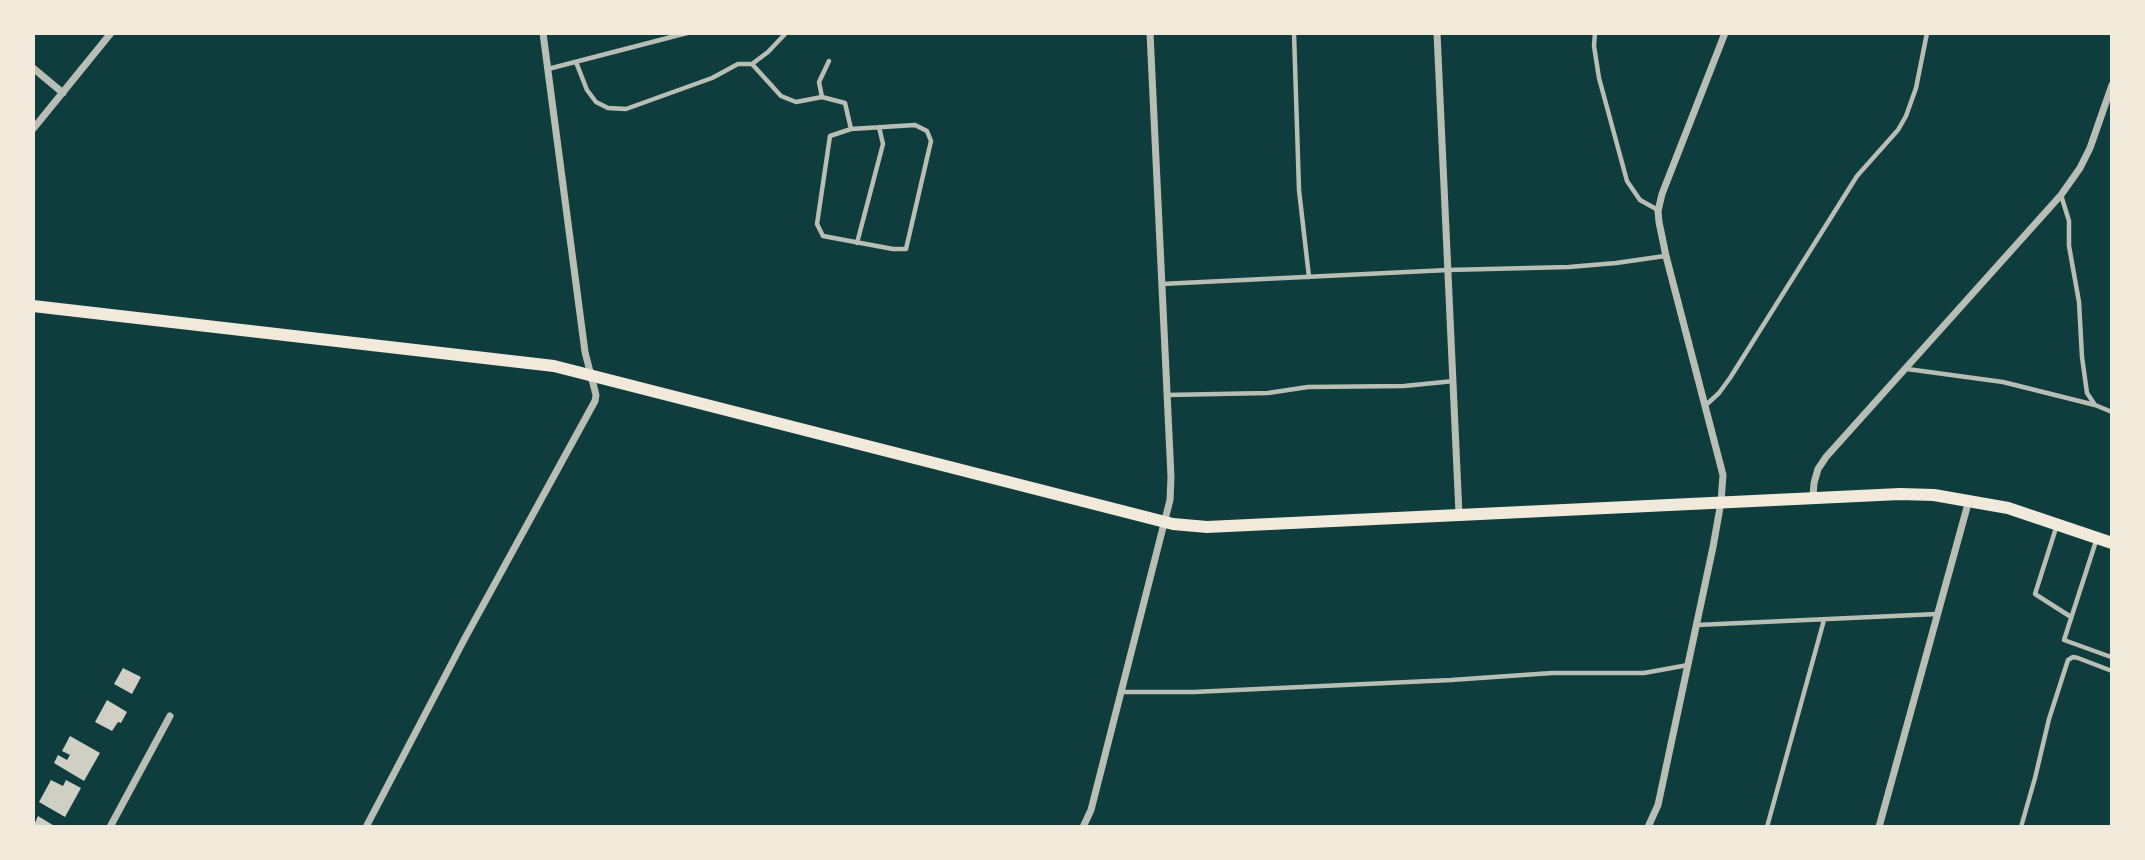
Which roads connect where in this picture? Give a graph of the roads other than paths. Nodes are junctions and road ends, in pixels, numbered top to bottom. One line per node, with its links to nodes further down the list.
1 (111, 33): 17 (street)
2 (543, 33): 15 (street)
3 (687, 33): 12 (lane)
4 (786, 33): 13 (lane)
5 (1150, 33): 28 (street)
6 (1294, 33): 27 (lane)
7 (1437, 33): 26 (street)
8 (1595, 33): 23 (lane)
9 (1725, 33): 23 (street)
10 (1927, 33): 34 (lane)
11 (829, 61): 18 (lane)
12 (576, 62): 13 (lane); 15 (lane)
13 (752, 64): 18 (lane)
14 (34, 69): 17 (street)
15 (548, 69): 31 (street)
16 (2112, 85): 22 (street)
17 (63, 93): 20 (street)
18 (822, 97): 21 (lane)
19 (879, 127): 21 (lane); 24 (lane); 24 (lane)
20 (33, 129)
21 (850, 129): 24 (lane)
22 (2062, 195): 30 (street); 35 (lane)
23 (1658, 211): 25 (street)
24 (857, 243)
25 (1666, 256): 26 (lane); 34 (street)
26 (1448, 270): 27 (lane); 32 (street)
27 (1309, 276): 28 (lane)
28 (1161, 284): 33 (street)
29 (33, 306): 31 (main road)
30 (1907, 369): 35 (lane); 37 (street)
31 (591, 374): 41 (main road); 55 (street)
32 (1454, 381): 33 (lane); 40 (street)
33 (1167, 395): 41 (street)
34 (1705, 405): 39 (street)
35 (2095, 405): 36 (lane)
36 (2112, 412)
37 (1813, 497): 38 (main road); 39 (main road)
38 (1969, 500): 42 (main road); 45 (street)
39 (1721, 502): 40 (main road); 48 (street)
40 (1459, 514): 41 (main road)
41 (1165, 522): 52 (street)
42 (2058, 524): 43 (main road); 46 (lane)
43 (2097, 538): 44 (main road); 46 (lane)
44 (2112, 543)
45 (1937, 614): 47 (lane); 59 (street)
46 (2071, 617): 49 (lane)
47 (1824, 620): 48 (lane); 58 (lane)
48 (1696, 625): 50 (street)
49 (2111, 656)
50 (1688, 665): 52 (lane); 57 (street)
51 (2112, 671): 60 (lane)
52 (1121, 692): 56 (street)
53 (170, 716): 54 (street)
54 (110, 827)
55 (366, 827)
56 (1083, 827)
57 (1648, 827)
58 (1767, 827)
59 (1879, 827)
60 (2021, 827)

